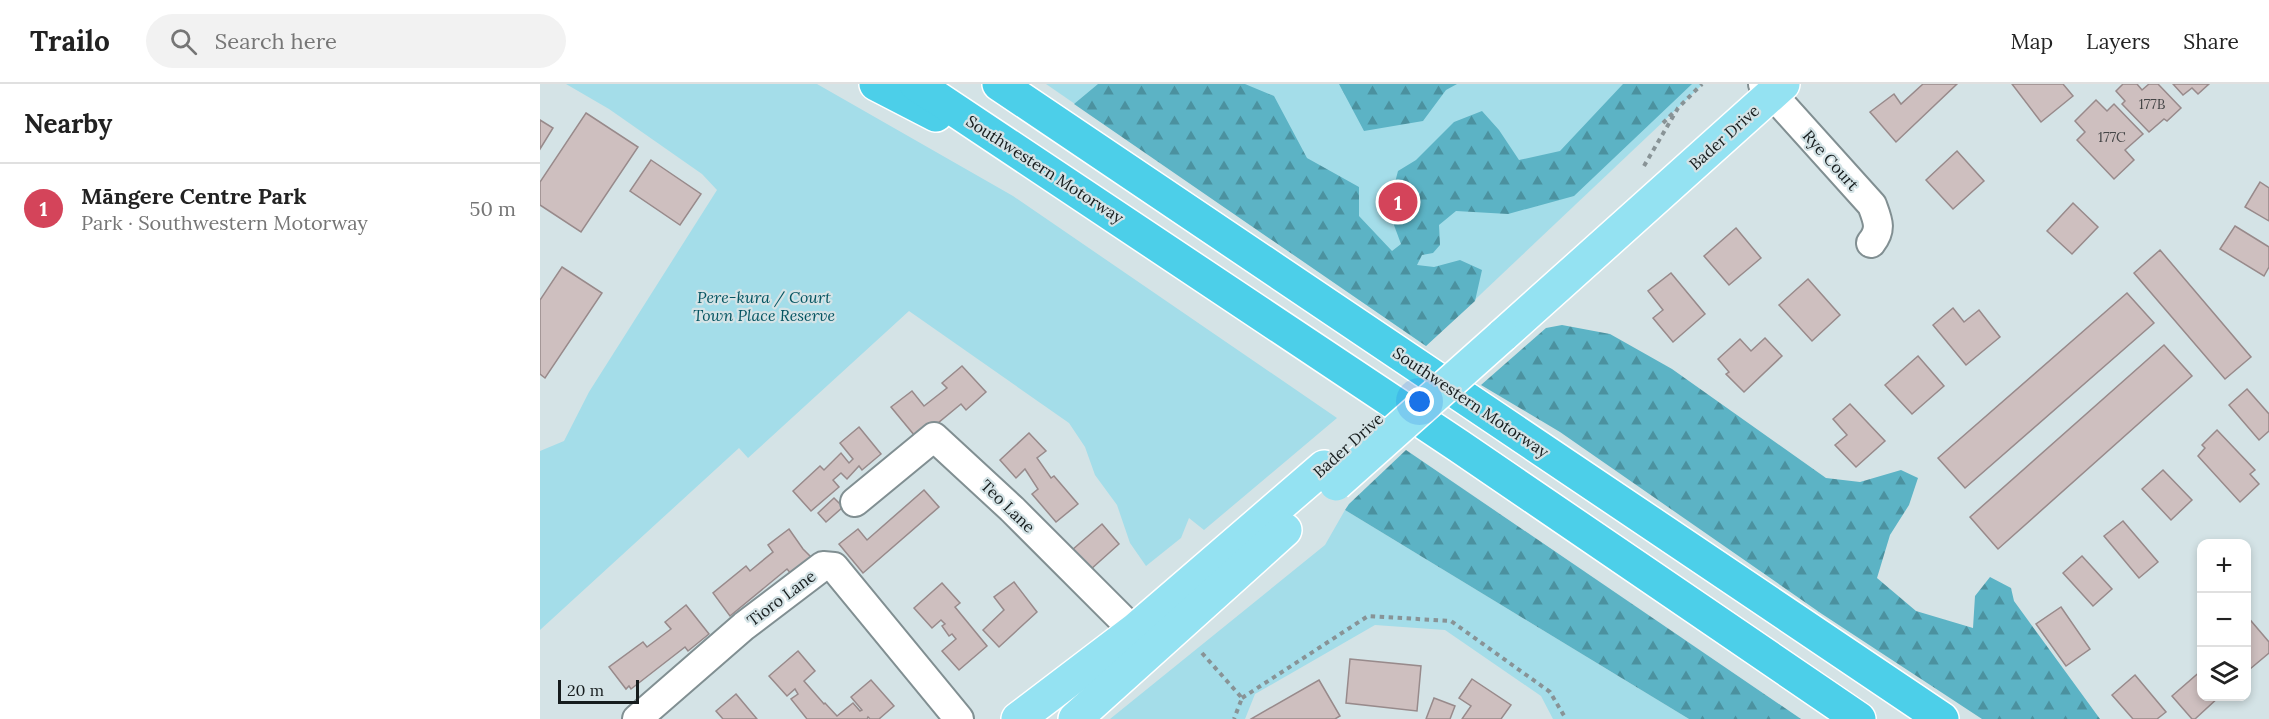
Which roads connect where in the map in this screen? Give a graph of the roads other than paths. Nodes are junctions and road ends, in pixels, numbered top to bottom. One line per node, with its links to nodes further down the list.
1 (876, 84): 5 (highway)
2 (916, 84): 5 (highway, Southwestern Motorway)
3 (999, 84): 14 (highway, Southwestern Motorway)
4 (1766, 86): 6 (street, Rye Court); 8 (main road, Bader Drive, bridge)
5 (1065, 182): 13 (highway, Southwestern Motorway)
6 (1871, 243)
7 (855, 502): 8 (street, Teo Lane)
8 (1143, 640): 11 (main road, Bader Drive); 12 (main road, Bader Drive)
9 (637, 719): 10 (street, Tioro Lane)
10 (959, 719)
11 (1018, 719)
12 (1075, 719)
13 (1859, 719)
14 (1942, 719)

